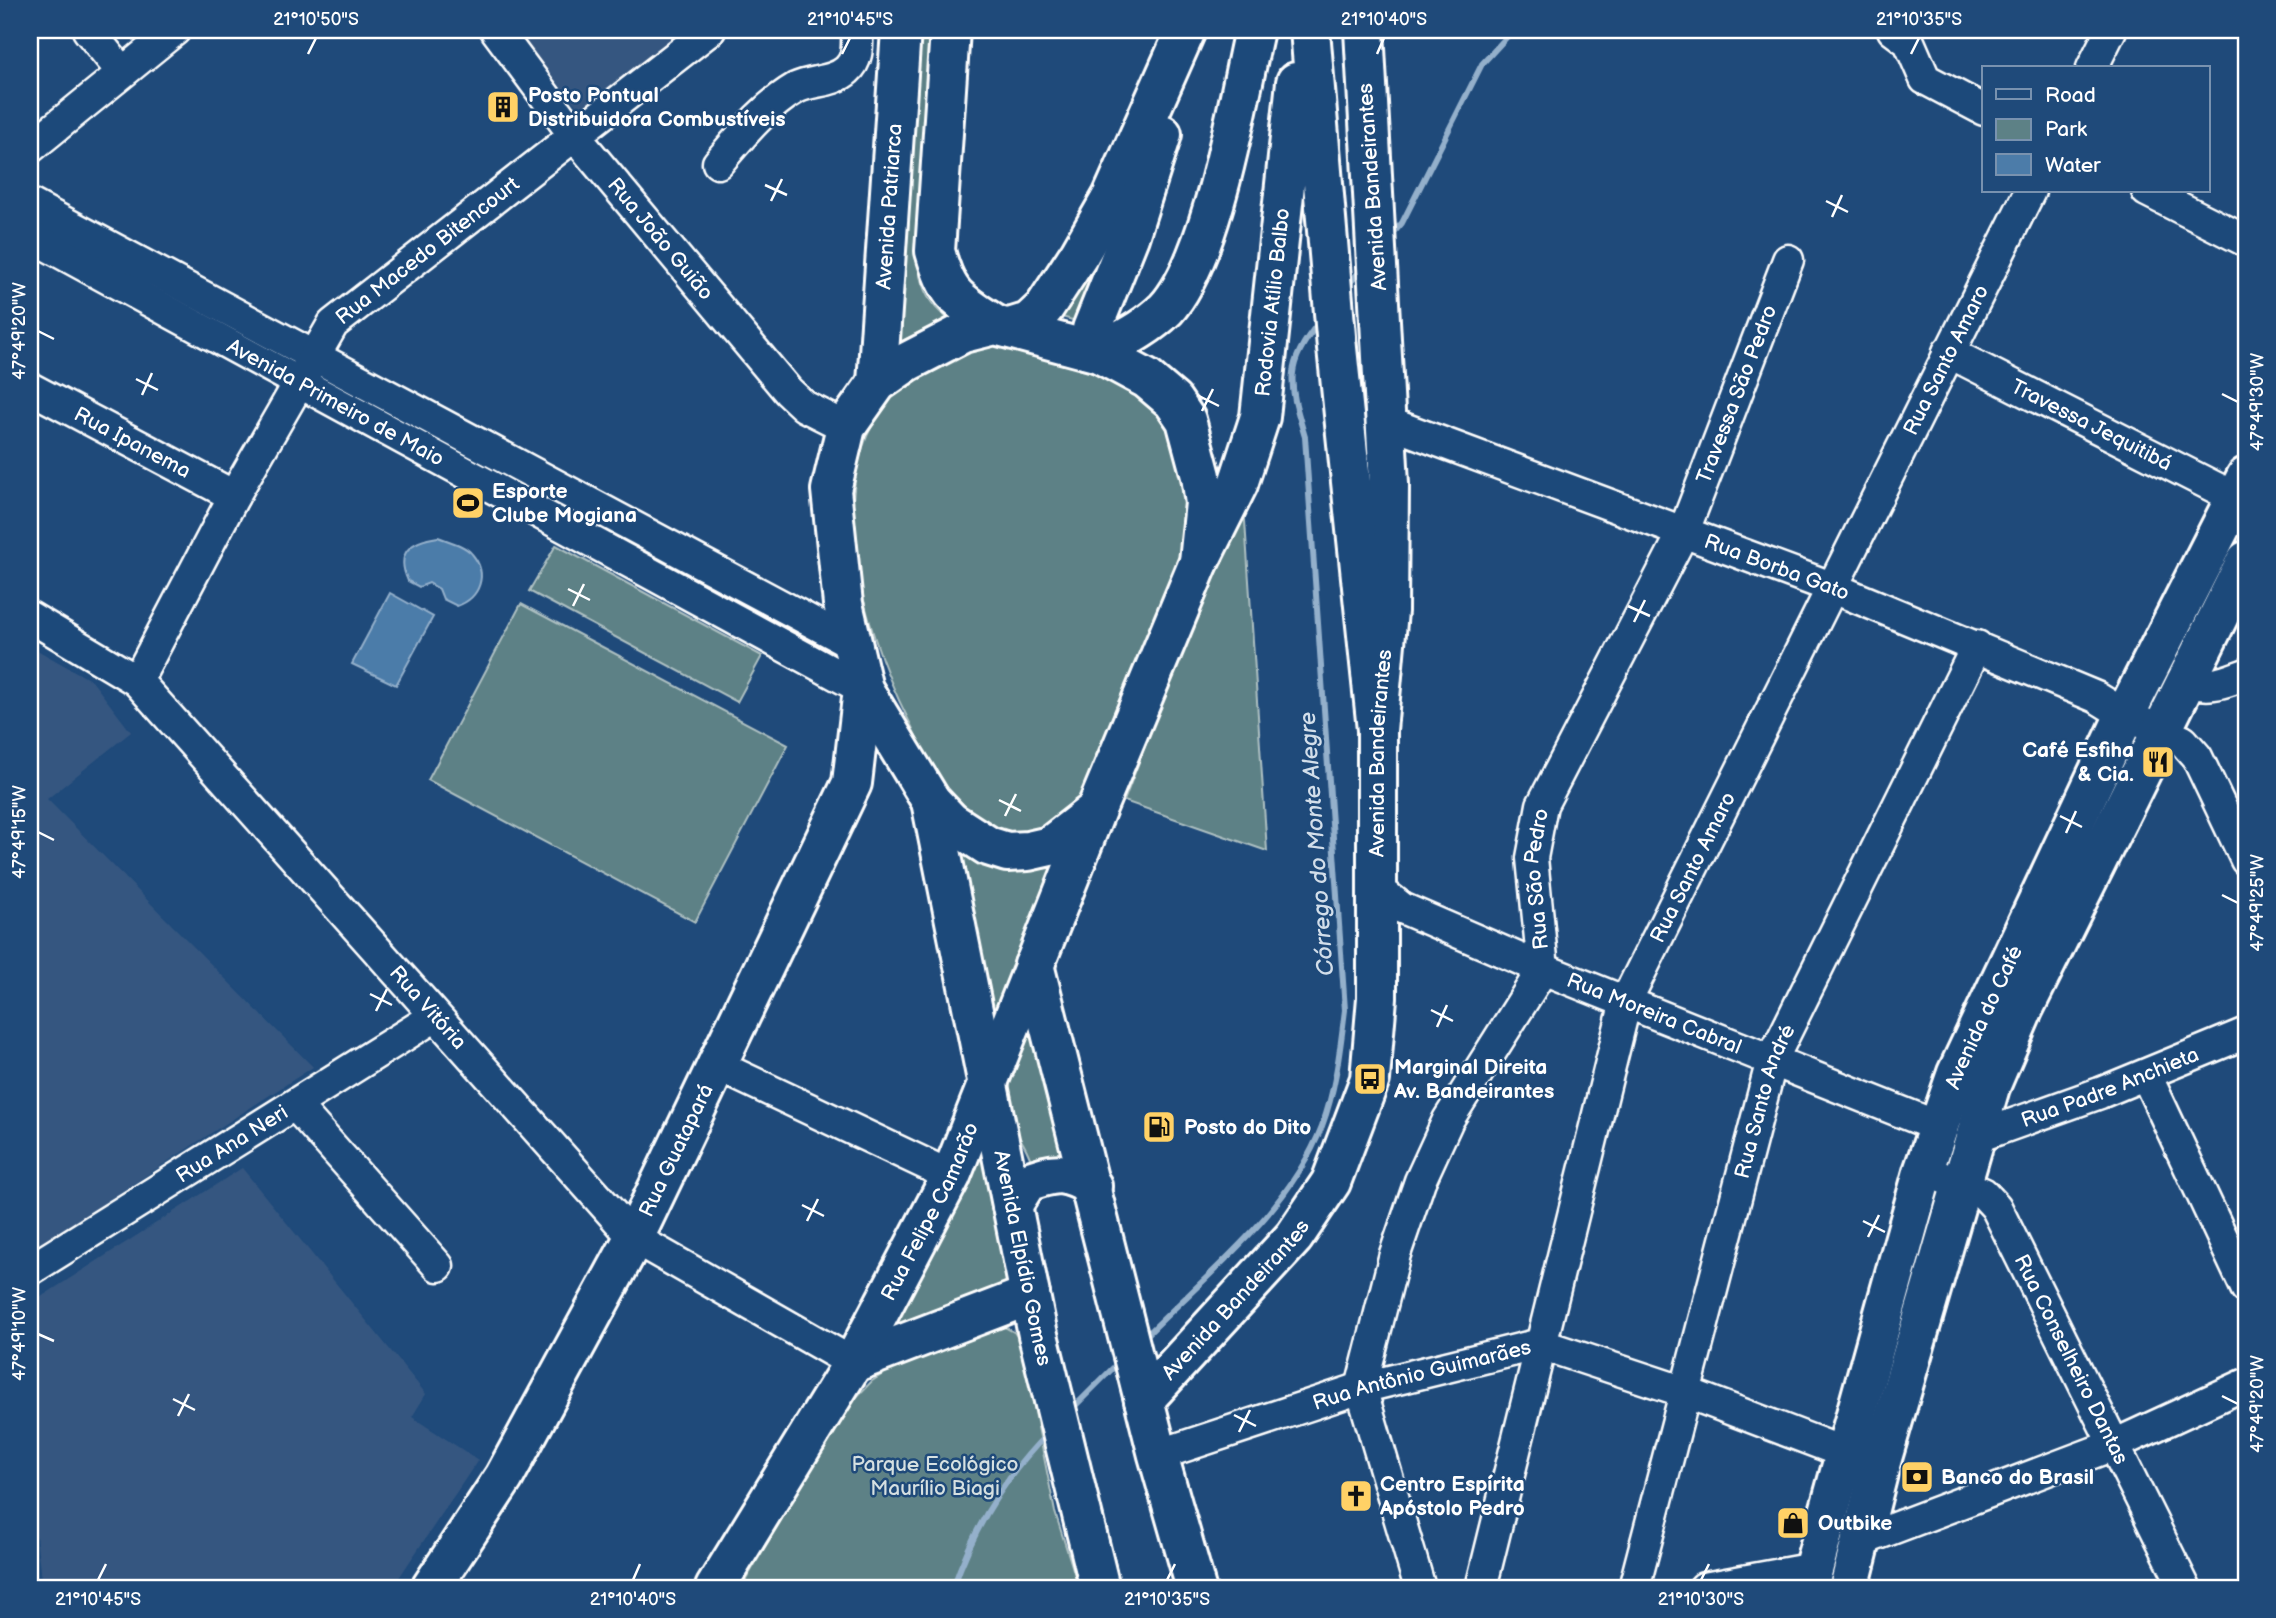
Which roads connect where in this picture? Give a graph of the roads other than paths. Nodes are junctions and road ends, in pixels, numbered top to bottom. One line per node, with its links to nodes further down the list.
1 (88, 30): 17 (street)
2 (175, 30): 17 (street)
3 (496, 30): 19 (street, Rua João Guião)
4 (710, 30): 19 (street, Rua Macedo Bitencourt)
5 (857, 30): 21 (street)
6 (901, 30): 33 (main road, Avenida Patriarca)
7 (950, 30): 28 (main road)
8 (1186, 30): 28 (main road)
9 (1195, 30): 30 (main road)
10 (1254, 30): 30 (main road)
11 (1301, 30): 41 (main road, Rodovia Atílio Balbo)
12 (1310, 30): 51 (main road)
13 (1364, 30): 35 (main road, Avenida Bandeirantes)
14 (1893, 30): 18 (street)
15 (2111, 30): 16 (street)
16 (2093, 66)
17 (122, 72): 20 (street)
18 (1982, 109)
19 (574, 135): 31 (street, Rua Macedo Bitencourt); 36 (street, Rua João Guião)
20 (30, 148)
21 (718, 163)
22 (2029, 192): 29 (street, Rua Santo Amaro)
23 (2149, 192): 26 (street)
24 (30, 204): 31 (street, Avenida Primeiro de Maio)
25 (30, 236): 32 (street, Avenida Primeiro de Maio)
26 (2246, 241)
27 (1788, 260): 39 (street, Travessa São Pedro)
28 (1004, 326): 30 (main road); 33 (main road)
29 (1948, 352): 37 (street, Travessa Jequitibá); 42 (street, Rua Santo Amaro)
30 (1099, 353): 41 (main road)
31 (317, 356): 32 (street, Rua Macedo Bitencourt); 44 (street, Avenida Primeiro de Maio)
32 (299, 383): 38 (street, Rua Macedo Bitencourt); 49 (street, Avenida Primeiro de Maio)
33 (877, 383): 36 (main road)
34 (30, 388): 38 (street, Rua Ipanema)
35 (1387, 422): 39 (street, Rua Borba Gato); 51 (main road, Avenida Bandeirantes)
36 (846, 427): 44 (main road)
37 (2241, 488): 50 (main road, Avenida do Café)
38 (234, 496): 48 (street, Rua Macedo Bitencourt)
39 (1684, 531): 42 (street, Rua Borba Gato); 58 (street, Rua São Pedro)
40 (2246, 561): 47 (main road, Avenida do Café)
41 (1199, 562): 54 (main road)
42 (1831, 587): 45 (street, Rua Borba Gato); 59 (street, Rua Santo Amaro)
43 (30, 617): 48 (street, Rua Vitória)
44 (853, 644): 49 (main road)
45 (1977, 646): 50 (street, Rua Borba Gato); 62 (street, Rua Santo André)
46 (2246, 674): 47 (street)
47 (2185, 680): 52 (main road, Avenida do Café)
48 (137, 681): 60 (street, Rua Vitória)
49 (863, 689): 53 (main road); 63 (main road, Rua Guatapará)
50 (2125, 715): 52 (street, Rua Borba Gato); 67 (main road, Avenida do Café)
51 (1377, 730): 56 (main road, Avenida Bandeirantes)
52 (2161, 730): 55 (street, Rua Borba Gato); 67 (main road, Avenida do Café)
53 (931, 801): 54 (main road); 65 (main road, Avenida Elpídio Gomes)
54 (1096, 810): 57 (main road, Rua Felipe Camarão)
55 (2246, 860)
56 (1378, 889): 58 (street, Rua Moreira Cabral); 80 (main road, Avenida Bandeirantes)
57 (1034, 965): 65 (main road, Rua Felipe Camarão); 71 (main road)
58 (1543, 969): 59 (street, Rua Moreira Cabral); 82 (street, Rua São Pedro)
59 (1626, 1001): 62 (street, Rua Moreira Cabral); 78 (street, Rua Santo Amaro)
60 (434, 1017): 66 (street, Rua Ana Neri); 73 (street, Rua Vitória)
61 (2246, 1033): 64 (street, Rua Padre Anchieta)
62 (1772, 1060): 67 (street, Rua Moreira Cabral); 83 (street, Rua Santo André)
63 (716, 1065): 69 (street); 73 (main road, Rua Guatapará)
64 (2146, 1075): 67 (street, Rua Padre Anchieta); 76 (street)
65 (986, 1087): 69 (main road, Rua Felipe Camarão); 72 (main road, Avenida Elpídio Gomes)
66 (296, 1106): 74 (street); 75 (street, Rua Ana Neri)
67 (1956, 1132): 68 (main road, Avenida do Café); 70 (main road, Avenida do Café)
68 (1923, 1172): 70 (street, Rua Conselheiro Dantas); 85 (main road, Avenida do Café)
69 (951, 1176): 79 (main road, Rua Felipe Camarão)
70 (1963, 1183): 84 (street, Rua Conselheiro Dantas); 87 (main road, Avenida do Café)
71 (1092, 1186): 72 (main road); 80 (main road)
72 (1012, 1206): 77 (main road, Avenida Elpídio Gomes)
73 (634, 1238): 79 (street, Rua Vitória); 92 (main road, Rua Guatapará)
74 (438, 1266)
75 (30, 1270)
76 (2246, 1288)
77 (1030, 1296): 79 (main road); 90 (main road, Avenida Elpídio Gomes)
78 (1540, 1344): 82 (street, Rua Antônio Guimarães); 83 (street, Rua Antônio Guimarães); 95 (street, Rua Santo Amaro)
79 (853, 1363): 93 (main road, Rua Felipe Camarão)
80 (1140, 1384): 86 (main road)
81 (2246, 1384): 84 (street)
82 (1362, 1388): 86 (street, Rua Antônio Guimarães); 94 (street)
83 (1685, 1392): 85 (street, Rua Antônio Guimarães); 96 (street, Rua Santo André)
84 (2116, 1444): 87 (street); 91 (street, Rua Conselheiro Dantas)
85 (1845, 1453): 88 (main road, Avenida do Café)
86 (1158, 1455): 89 (main road)
87 (1858, 1569)
88 (1811, 1578): 97 (street)
89 (1186, 1581)
90 (1102, 1587)
91 (2181, 1587)
92 (431, 1588)
93 (715, 1588)
94 (1420, 1588)
95 (1481, 1588)
96 (1634, 1588)
97 (1704, 1588)

